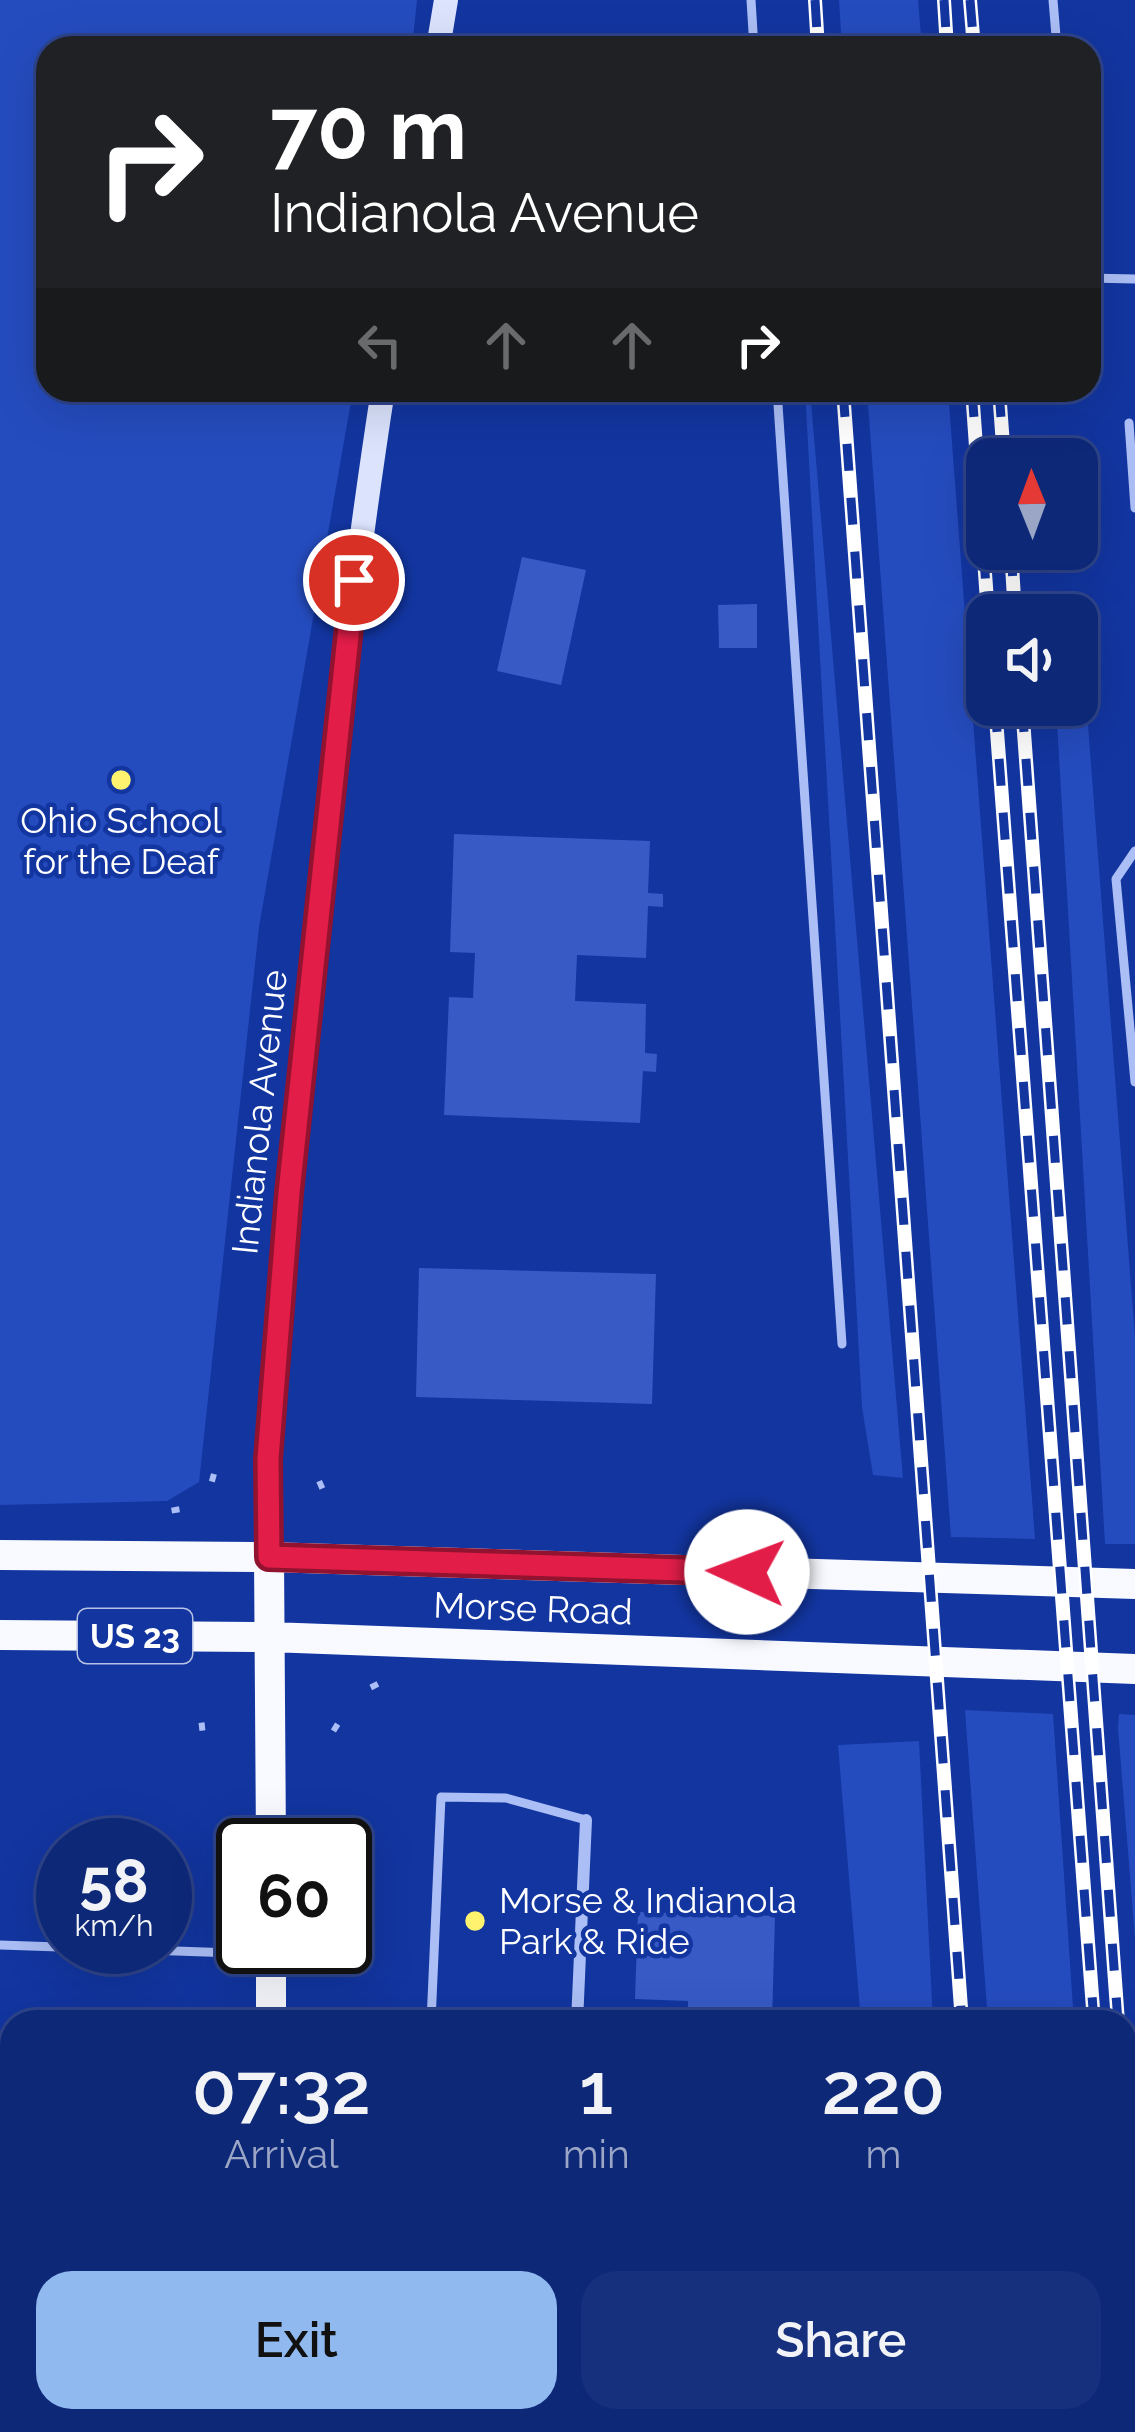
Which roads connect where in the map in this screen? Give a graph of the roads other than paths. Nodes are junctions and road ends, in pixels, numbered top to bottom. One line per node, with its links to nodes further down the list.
1 (446, 0): 4 (main road)
2 (751, 0): 5 (lane)
3 (1053, 0): 6 (lane)
4 (440, 36)
5 (753, 36)
6 (1056, 36)
7 (1101, 278): 8 (lane)
8 (1135, 279)
9 (381, 402): 17 (main road, Indianola Avenue)
10 (778, 402): 15 (lane)
11 (1130, 423): 12 (lane)
12 (1135, 508)
13 (1135, 851): 14 (lane)
14 (1135, 1082)
15 (842, 1344)
16 (0, 1555): 17 (main road, Morse Road / US 23)
17 (269, 1557): 18 (main road, Morse Road); 20 (main road, Indianola Avenue)
18 (1135, 1584)
19 (0, 1636): 20 (main road, Morse Road / US 23)
20 (270, 1636): 21 (main road, Morse Road); 22 (main road, Indianola Avenue)
21 (1135, 1670)
22 (271, 1818)
23 (586, 1820): 28 (lane); 29 (street)
24 (0, 1945): 25 (lane)
25 (216, 1950)
26 (271, 1974): 27 (main road)
27 (271, 2010)
28 (432, 2010)
29 (578, 2010)

